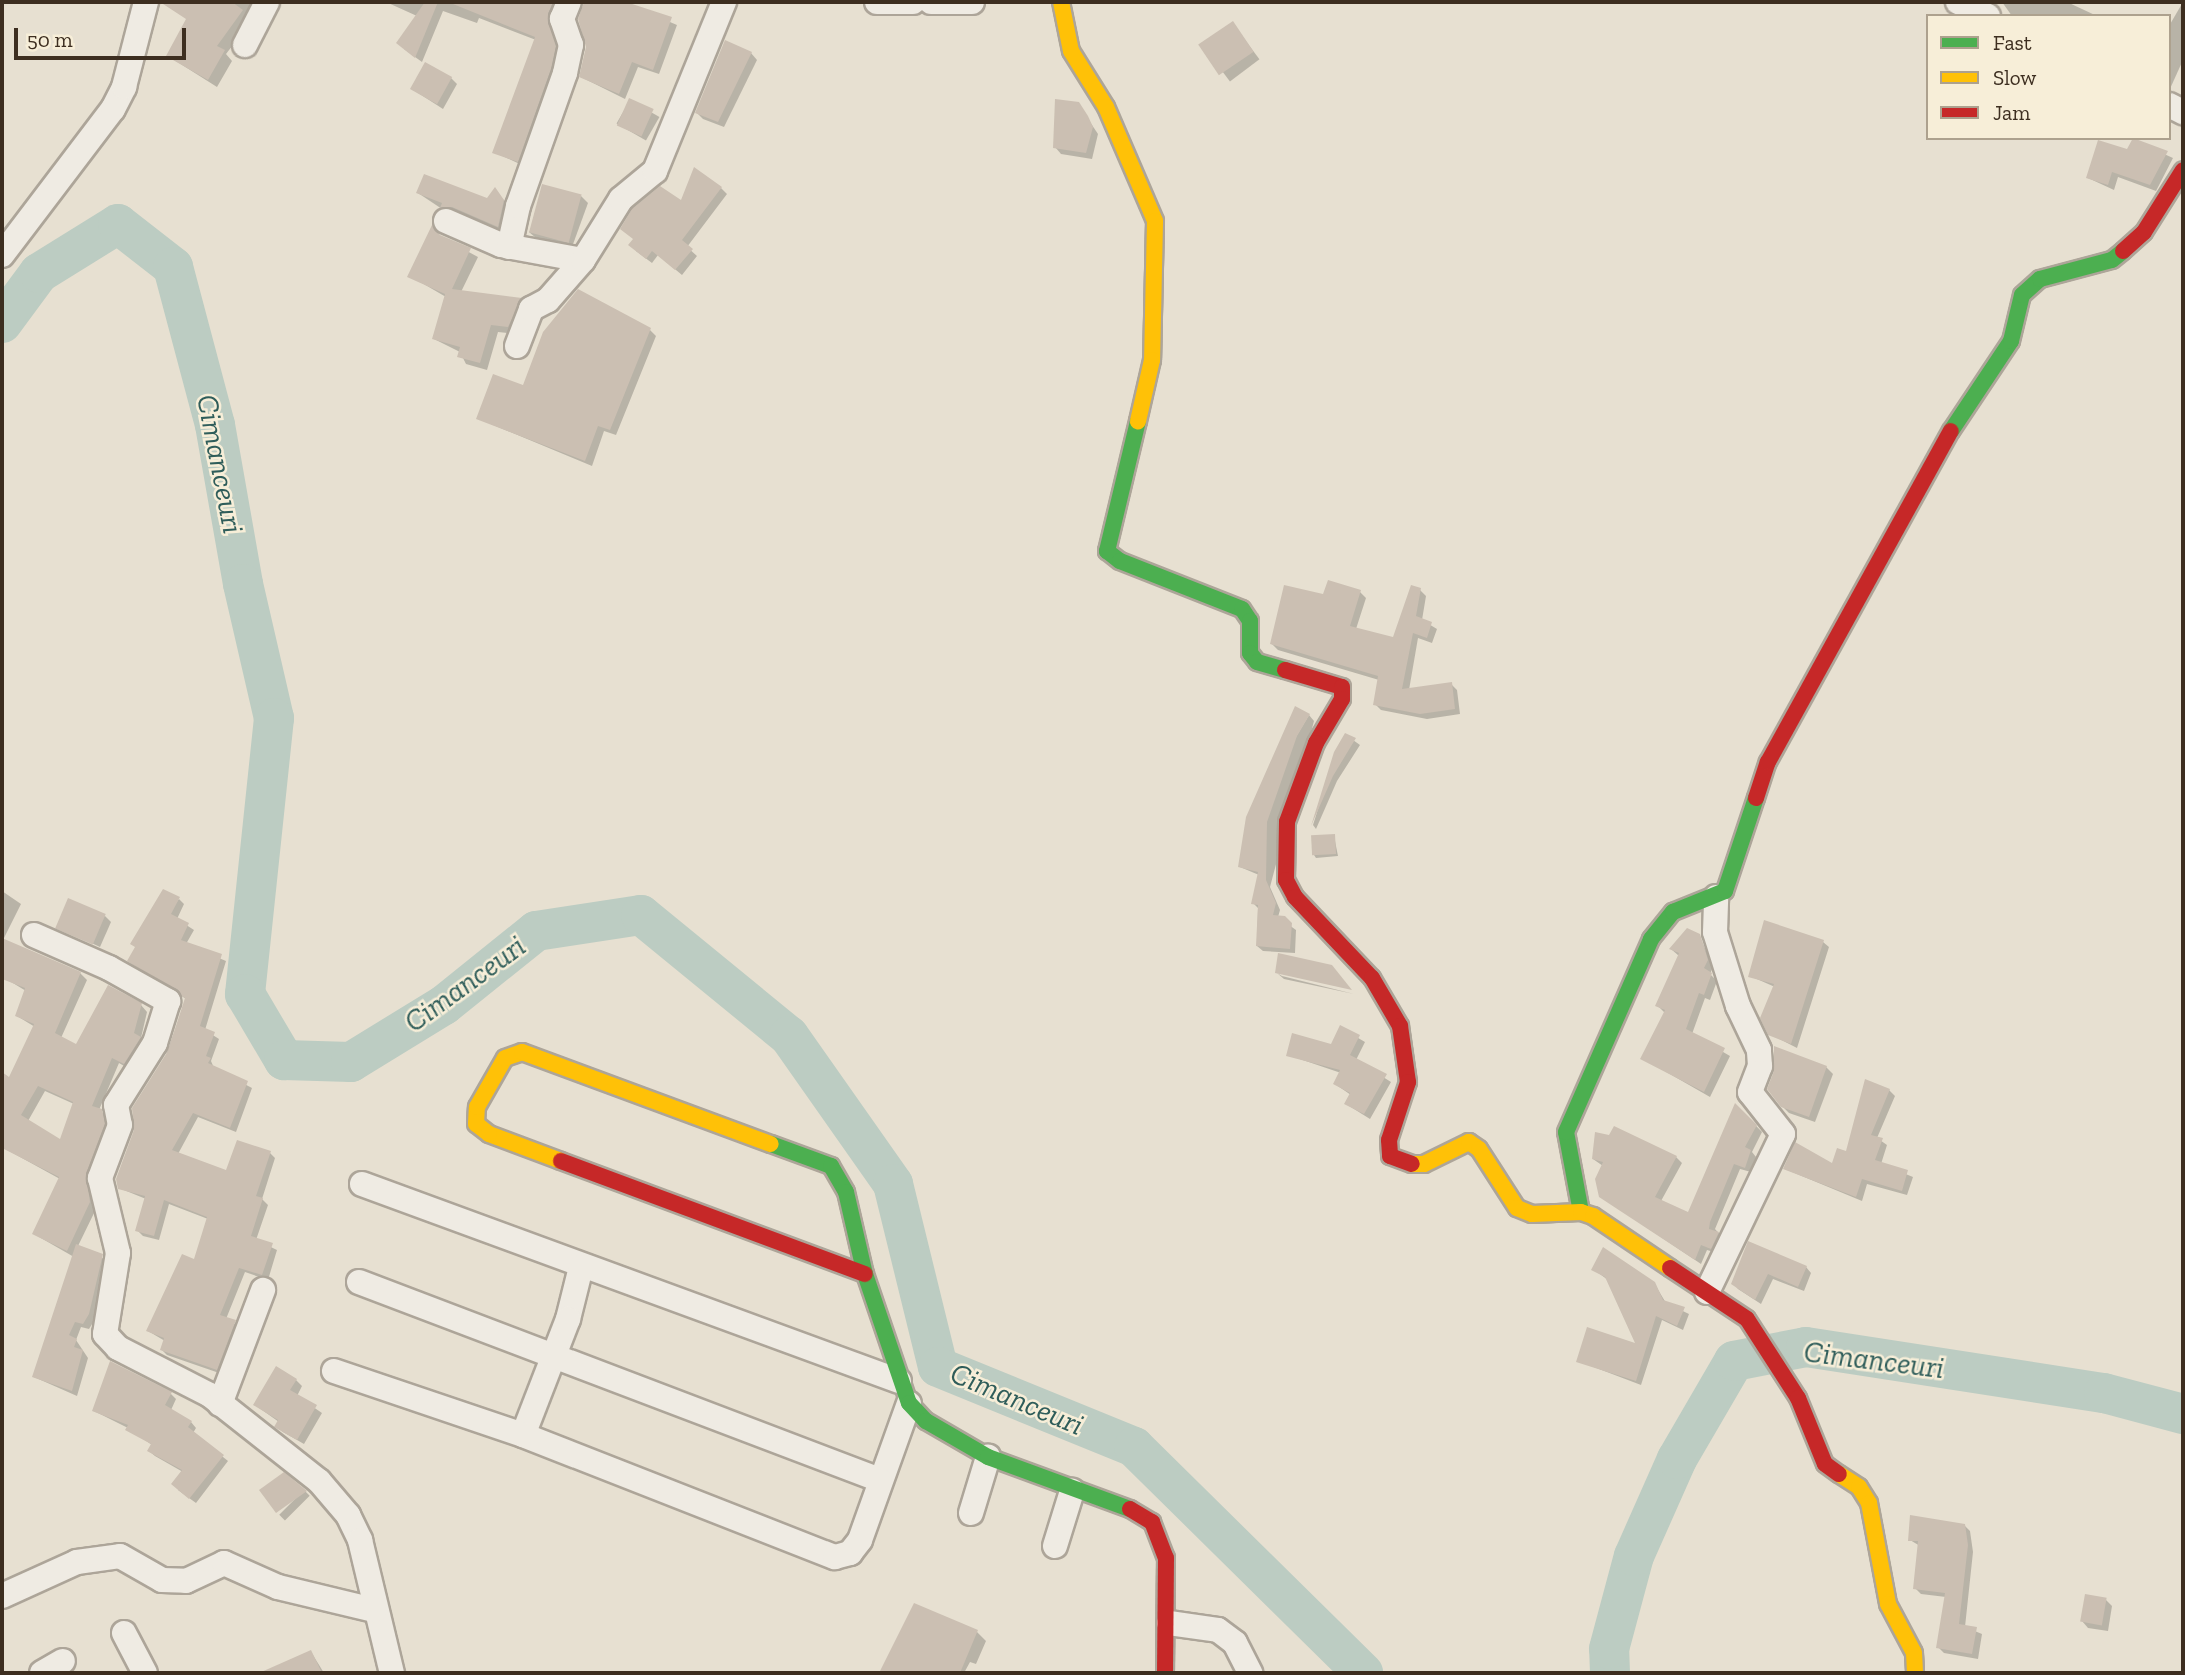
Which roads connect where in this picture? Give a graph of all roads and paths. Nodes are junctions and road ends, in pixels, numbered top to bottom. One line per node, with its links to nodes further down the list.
1 (146, 2): 16 (street)
2 (267, 2): 12 (street)
3 (569, 2): 15 (street)
4 (724, 2): 17 (street)
5 (877, 2): 6 (street)
6 (913, 2)
7 (932, 2): 8 (street)
8 (972, 2)
9 (1061, 2): 22 (street)
10 (1958, 2): 11 (street)
11 (1983, 14)
12 (246, 45)
13 (2183, 170): 19 (street)
14 (446, 221): 15 (street)
15 (509, 247): 17 (street)
16 (2, 255)
17 (583, 260): 18 (street)
18 (517, 346)
19 (1716, 897): 22 (street); 27 (street)
20 (34, 935): 31 (street)
21 (362, 1184): 23 (street)
22 (1581, 1212): 27 (street)
23 (581, 1267): 28 (street); 30 (street)
24 (865, 1274): 24 (street); 30 (street)
25 (359, 1282): 28 (street)
26 (263, 1290): 31 (street)
27 (1707, 1292): 46 (street)
28 (556, 1353): 32 (street); 34 (street)
29 (334, 1371): 32 (street)
30 (904, 1392): 33 (street); 34 (street)
31 (220, 1404): 39 (street)
32 (523, 1435): 34 (street)
33 (988, 1457): 35 (street); 36 (street)
34 (880, 1480)
35 (1072, 1491): 37 (street); 40 (street)
36 (971, 1513)
37 (1055, 1546)
38 (2, 1596): 39 (street)
39 (374, 1609): 43 (street)
40 (1169, 1623): 44 (street); 45 (street)
41 (124, 1633): 42 (street)
42 (145, 1673)
43 (392, 1673)
44 (1165, 1673)
45 (1250, 1673)
46 (1915, 1673)

